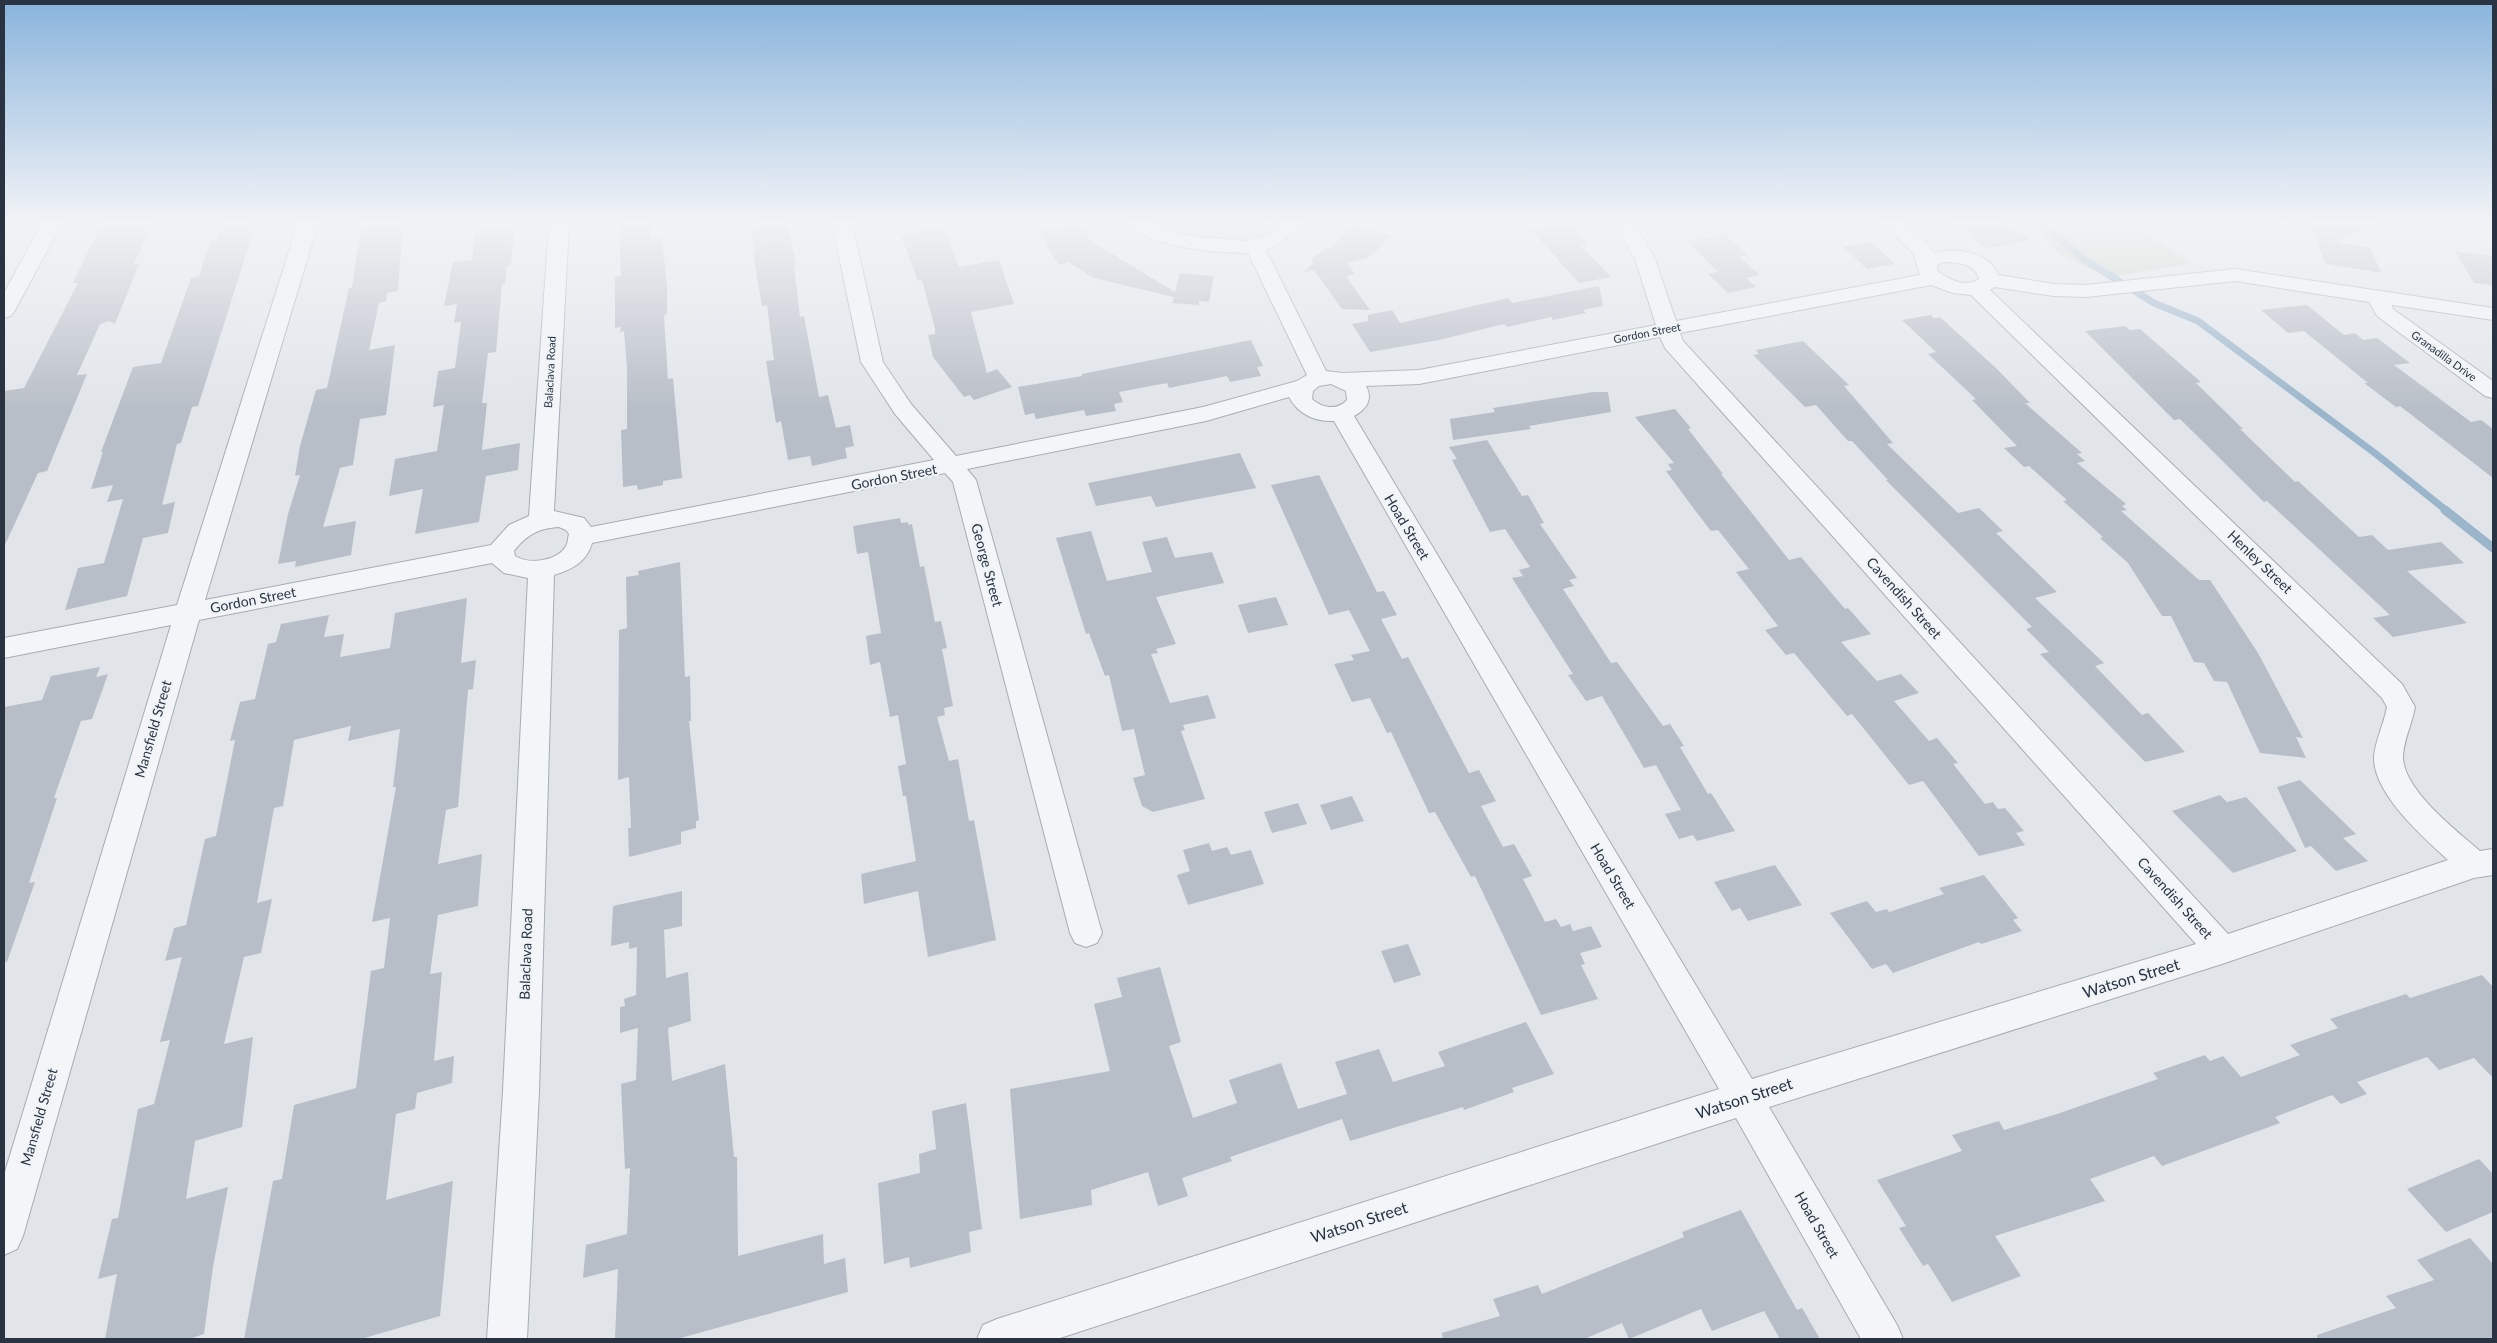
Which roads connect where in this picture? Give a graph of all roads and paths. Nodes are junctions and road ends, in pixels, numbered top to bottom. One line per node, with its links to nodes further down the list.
1 (18, 286): 16 (street)
2 (289, 286): 31 (street, Mansfield Street)
3 (555, 286): 27 (street, Balaclava Road)
4 (856, 286): 26 (street, George Street)
5 (1272, 286): 22 (street)
6 (1654, 286): 19 (street, Cavendish Street)
7 (1861, 286): 19 (street, Gordon Street)
8 (1955, 286): 9 (street)
9 (1968, 286)
10 (1985, 286): 17 (street, Henley Street)
11 (2003, 286): 14 (street)
12 (2144, 286): 14 (street)
13 (2304, 286): 15 (street)
14 (2054, 290): 17 (street)
15 (2378, 297): 18 (street); 23 (street, Granadilla Drive)
16 (4, 312)
17 (2022, 313): 33 (street, Henley Street)
18 (2493, 314)
19 (1669, 329): 20 (street, Gordon Street); 35 (street, Cavendish Street)
20 (1419, 377): 21 (street, Gordon Street); 24 (street, Gordon Street)
21 (1344, 380): 22 (street, Gordon Street); 24 (street)
22 (1312, 382): 24 (street); 25 (street, Gordon Street)
23 (2493, 392)
24 (1338, 408): 25 (street, Gordon Street); 36 (street, Hoad Street)
25 (1206, 414): 26 (street, Gordon Street)
26 (951, 466): 28 (street, Gordon Street); 34 (street, George Street)
27 (541, 520): 28 (street); 29 (street)
28 (582, 537): 30 (street)
29 (502, 552): 30 (street); 31 (street, Gordon Street)
30 (541, 569): 38 (street, Balaclava Road)
31 (188, 612): 32 (street, Gordon Street); 37 (street, Mansfield Street)
32 (4, 648)
33 (2484, 864): 35 (street, Watson Street)
34 (1086, 933)
35 (2222, 950): 36 (street, Watson Street)
36 (1744, 1098): 39 (street, Watson Street); 40 (street, Hoad Street)
37 (4, 1236)
38 (507, 1339)
39 (997, 1339)
40 (1883, 1339)

